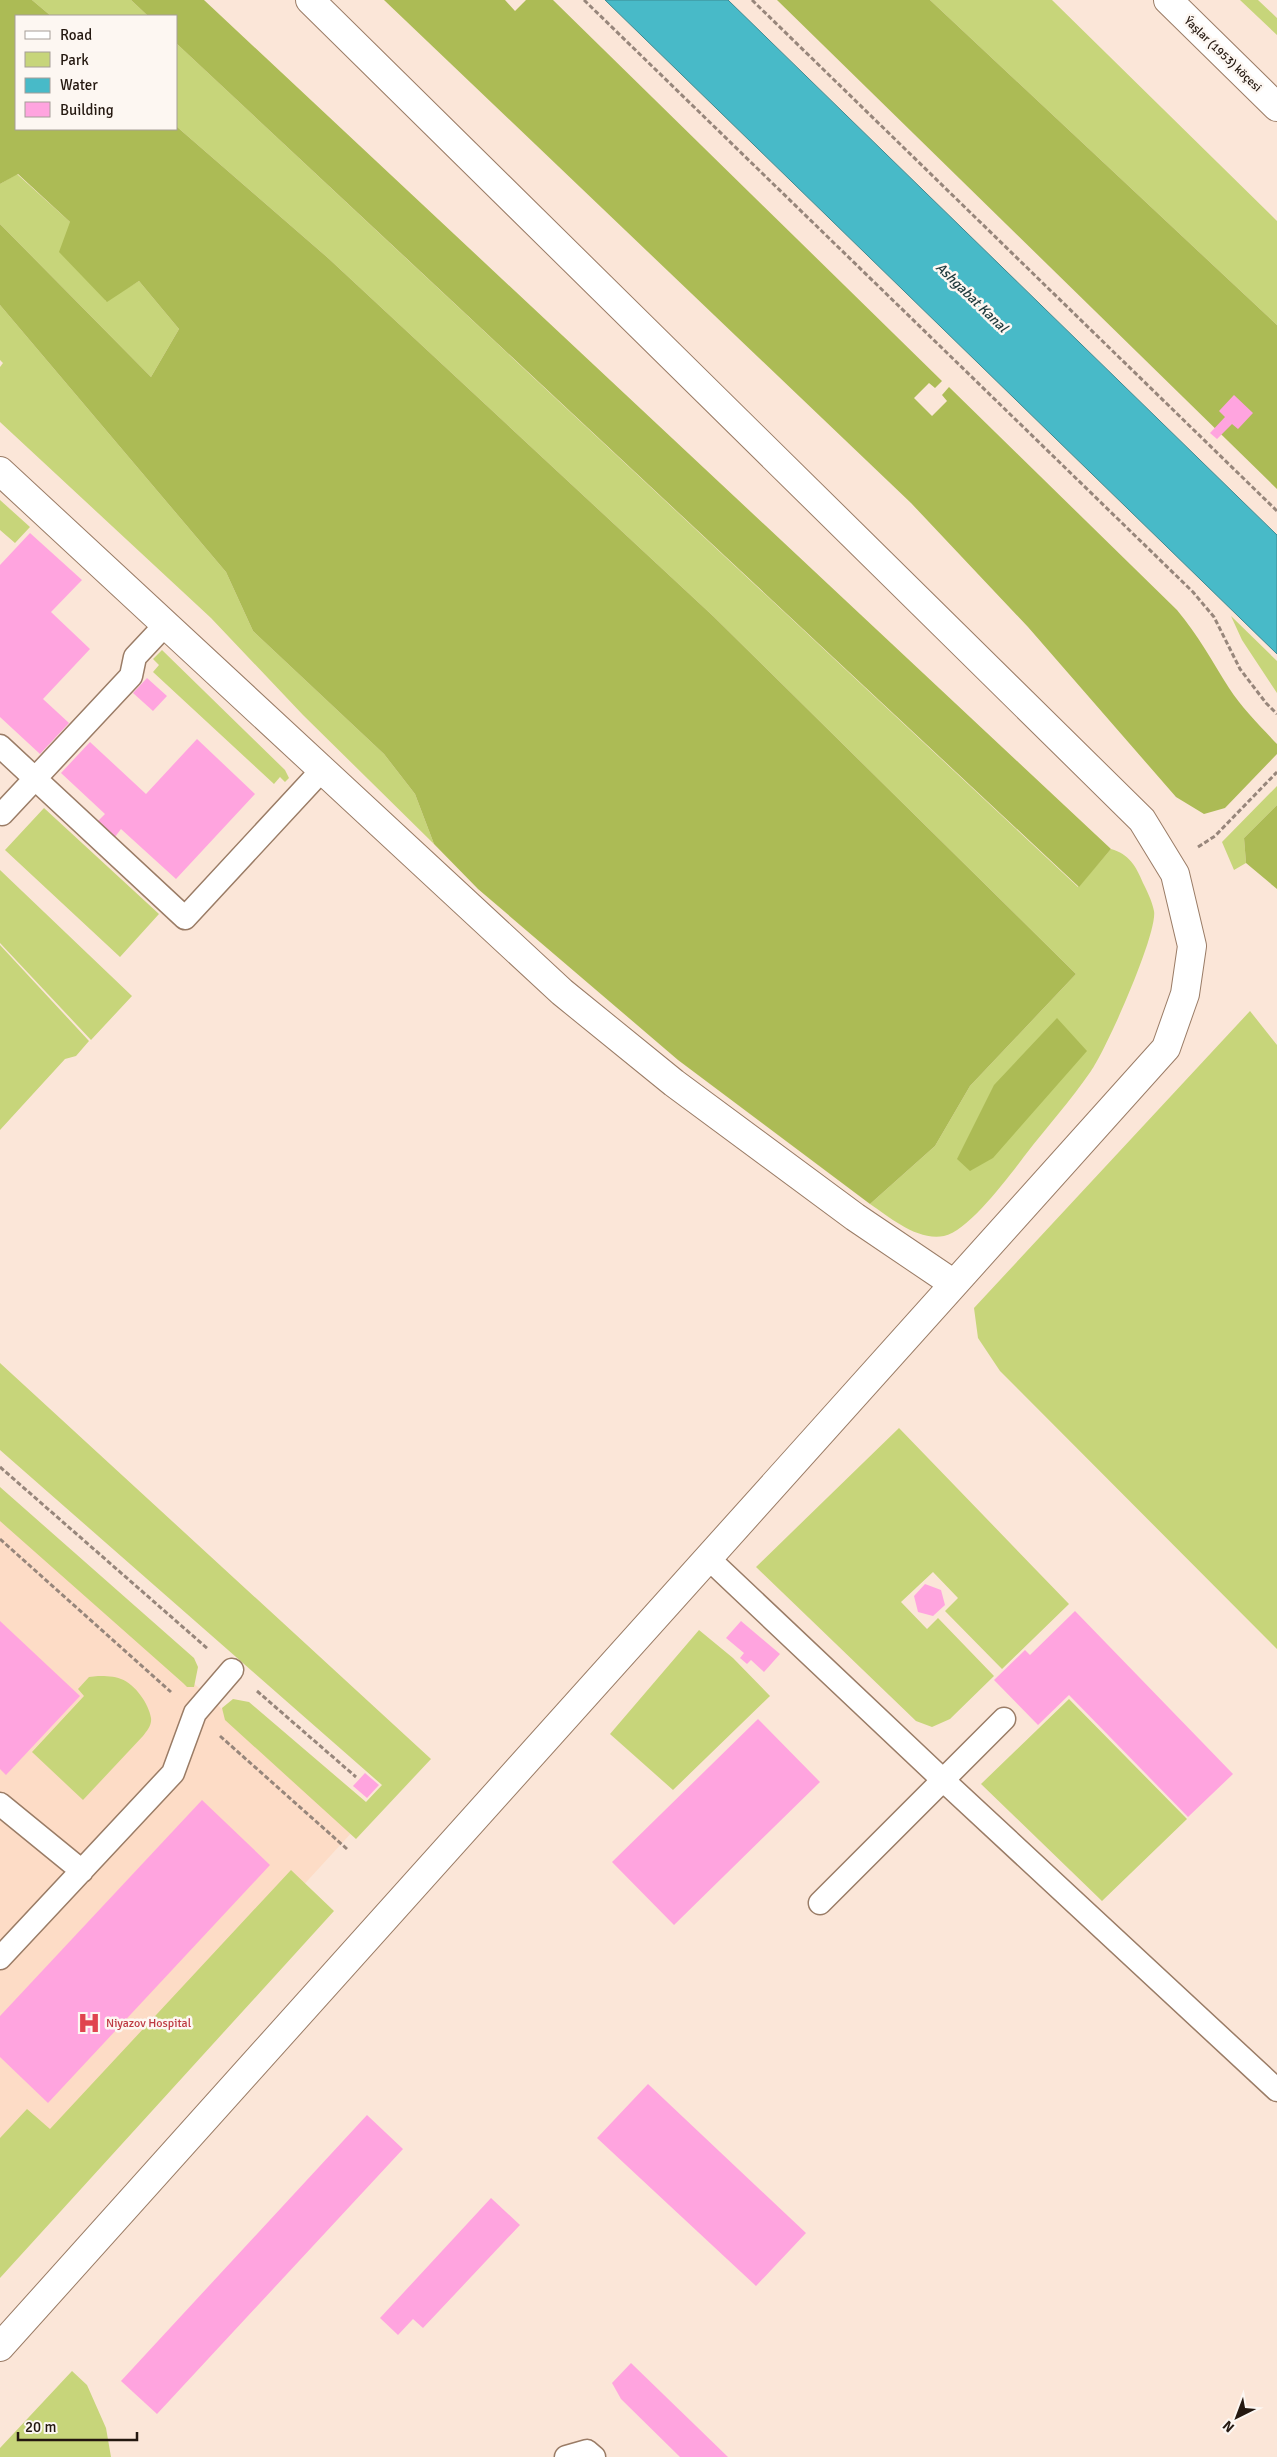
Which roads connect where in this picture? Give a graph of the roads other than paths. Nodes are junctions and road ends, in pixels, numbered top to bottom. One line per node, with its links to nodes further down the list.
1 (310, 0): 10 (street)
2 (1168, 0): 3 (street, Ýaşlar (1953) köçesi)
3 (1277, 107)
4 (0, 471): 5 (street)
5 (165, 625): 7 (street); 8 (lane)
6 (0, 746): 8 (lane)
7 (322, 770): 8 (lane); 10 (street)
8 (35, 778): 9 (lane)
9 (0, 812)
10 (954, 1284): 11 (street)
11 (708, 1558): 14 (lane); 20 (street)
12 (232, 1670): 16 (lane)
13 (1004, 1719): 14 (lane)
14 (943, 1780): 17 (lane); 19 (lane)
15 (0, 1804): 16 (lane)
16 (82, 1871): 18 (lane)
17 (820, 1903)
18 (0, 1958)
19 (1277, 2090)
20 (0, 2346)
21 (566, 2457): 22 (lane)
22 (594, 2457)

